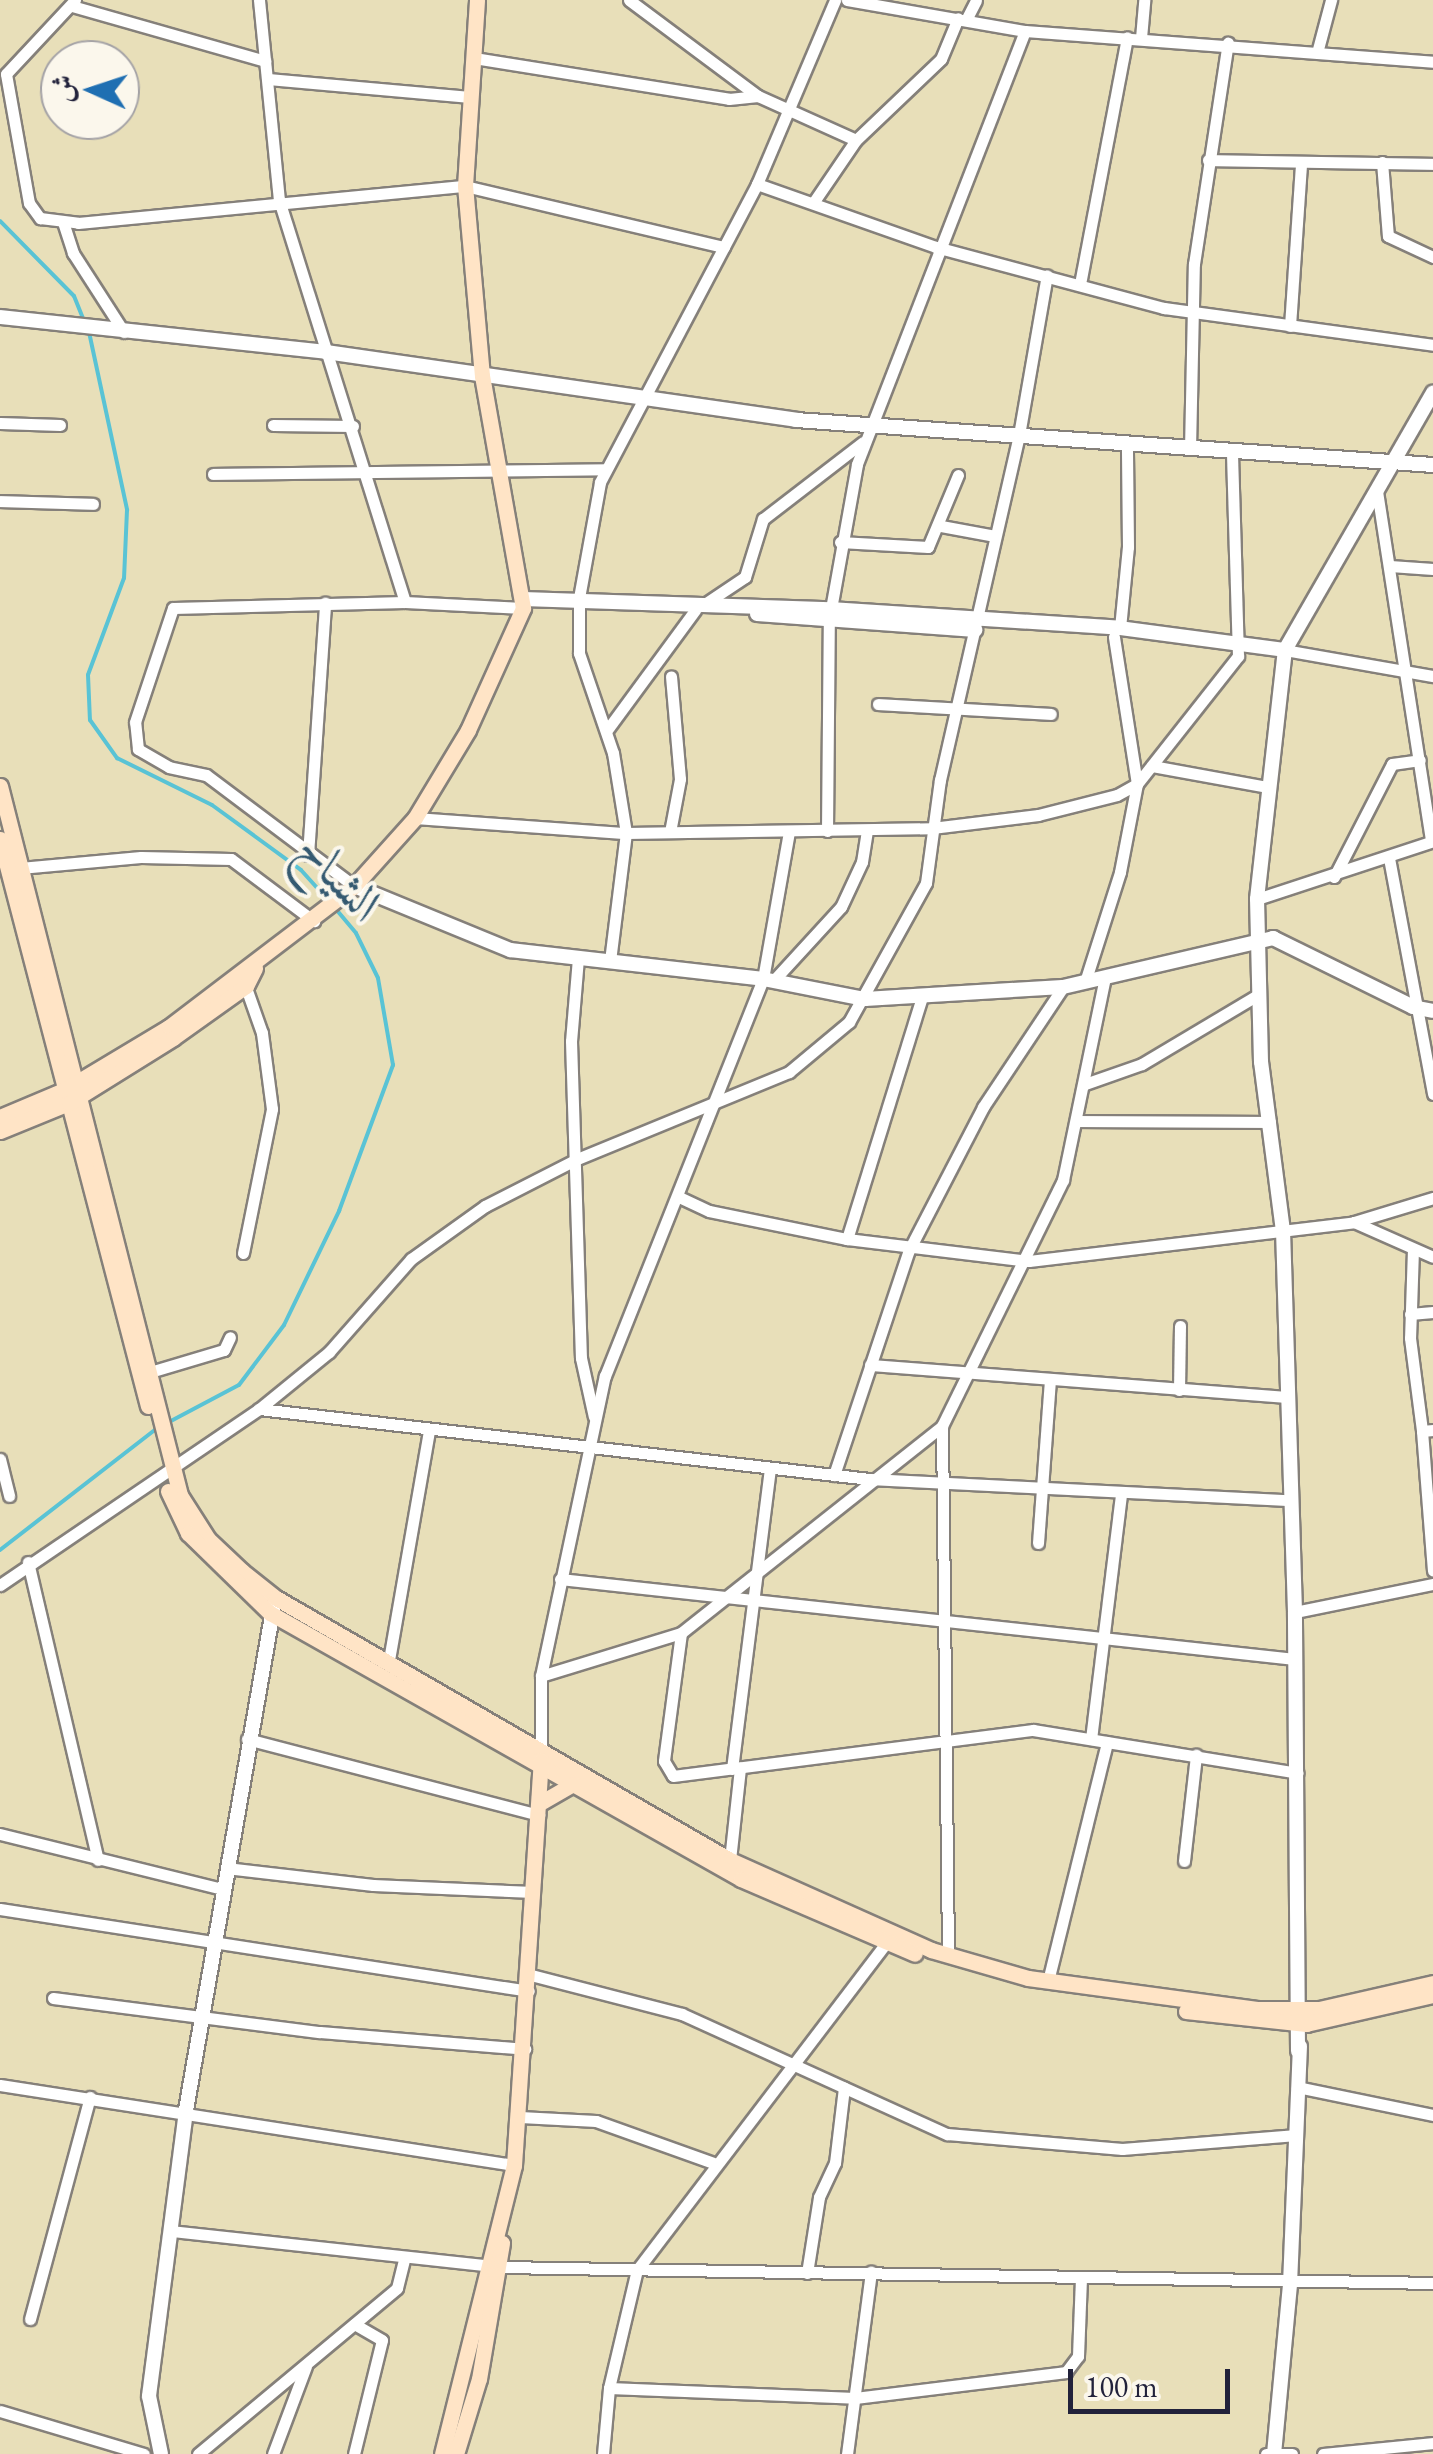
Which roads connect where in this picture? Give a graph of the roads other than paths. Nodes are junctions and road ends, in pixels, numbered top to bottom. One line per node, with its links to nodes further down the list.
1 (259, 0): 17 (street)
2 (477, 0): 16 (main road)
3 (629, 0): 20 (street)
4 (835, 0): 22 (street)
5 (846, 0): 10 (street)
6 (976, 0): 10 (street)
7 (1144, 0): 13 (street)
8 (1331, 0): 15 (street)
9 (73, 3): 17 (street); 32 (street)
10 (962, 19): 11 (street); 23 (street)
11 (1025, 31): 12 (street); 34 (street)
12 (1127, 37): 13 (street); 37 (street)
13 (1141, 38): 14 (street)
14 (1228, 43): 15 (street); 24 (street)
15 (1318, 49): 18 (street)
16 (474, 58): 20 (street); 21 (main road)
17 (266, 60): 19 (street)
18 (1433, 62)
19 (268, 79): 21 (street); 30 (street)
20 (758, 96): 22 (street)
21 (470, 97): 29 (main road)
22 (786, 111): 23 (street); 28 (street)
23 (856, 140): 31 (street)
24 (1208, 160): 26 (street); 38 (street)
25 (1382, 162): 26 (street); 27 (street); 35 (street)
26 (1302, 164): 40 (street)
27 (1433, 164)
28 (756, 184): 31 (street); 33 (street)
29 (466, 186): 30 (street); 33 (street); 44 (main road)
30 (278, 200): 32 (street); 43 (street)
31 (813, 204): 34 (street)
32 (63, 222): 41 (street)
33 (724, 247): 46 (street)
34 (936, 248): 36 (street); 51 (street)
35 (1433, 257)
36 (1048, 275): 37 (street); 52 (street)
37 (1080, 284): 38 (street)
38 (1192, 313): 40 (street); 55 (street)
39 (0, 317): 41 (street)
40 (1290, 326): 42 (street)
41 (124, 332): 43 (street)
42 (1433, 345)
43 (326, 352): 44 (street); 50 (street)
44 (482, 376): 46 (street); 60 (main road)
45 (1433, 392): 57 (street)
46 (640, 398): 51 (street); 59 (street)
47 (0, 424): 49 (street)
48 (274, 425): 50 (street)
49 (60, 426)
50 (353, 426): 62 (street)
51 (867, 426): 52 (street); 53 (street)
52 (1018, 436): 54 (street); 68 (street)
53 (862, 442): 69 (street); 76 (street)
54 (1127, 444): 55 (street); 79 (street)
55 (1190, 449): 56 (street)
56 (1232, 453): 57 (street); 80 (street)
57 (1395, 462): 58 (street); 64 (street)
58 (1433, 465)
59 (602, 469): 60 (street); 74 (street)
60 (496, 471): 62 (street); 75 (main road)
61 (213, 474): 62 (street)
62 (368, 474): 72 (street)
63 (958, 474): 67 (street)
64 (1377, 491): 70 (street); 81 (street)
65 (0, 502): 66 (street)
66 (93, 504)
67 (941, 526): 68 (street); 69 (street)
68 (995, 536): 78 (street)
69 (840, 542): 77 (street)
70 (1390, 566): 71 (street); 82 (street)
71 (1433, 569)
72 (405, 602): 73 (street); 75 (street)
73 (326, 603): 103 (street); 103 (street)
74 (579, 603): 75 (street); 76 (street); 88 (street)
75 (519, 604): 94 (main road)
76 (701, 606): 77 (street); 88 (street)
77 (830, 614): 78 (street); 96 (street)
78 (975, 626): 79 (street); 86 (street)
79 (1117, 633): 80 (street); 91 (street)
80 (1243, 644): 81 (street); 90 (street)
81 (1285, 650): 82 (street); 93 (street)
82 (1406, 670): 84 (street); 89 (street)
83 (671, 676): 99 (street)
84 (1433, 676)
85 (878, 704): 86 (street)
86 (956, 708): 87 (street); 95 (street)
87 (1051, 714)
88 (607, 730): 100 (street)
89 (1420, 760): 102 (street); 106 (street)
90 (1152, 766): 91 (street); 93 (street)
91 (1137, 784): 95 (street); 116 (street)
92 (0, 786): 105 (main road)
93 (1268, 787): 108 (street)
94 (415, 818): 100 (street); 107 (main road)
95 (932, 828): 97 (street); 120 (street)
96 (827, 830): 97 (street); 98 (street)
97 (867, 830): 115 (street)
98 (789, 831): 99 (street); 115 (street)
99 (670, 832): 100 (street)
100 (626, 833): 112 (street)
101 (0, 839): 124 (main road)
102 (1432, 841): 104 (street)
103 (308, 855): 107 (street)
104 (1389, 858): 106 (street); 121 (street)
105 (20, 868): 109 (street); 124 (main road)
106 (1334, 877): 108 (street)
107 (350, 890): 109 (main road); 111 (street)
108 (1257, 899): 110 (street)
109 (317, 919): 113 (main road)
110 (1254, 938): 114 (street); 118 (street); 121 (street)
111 (578, 958): 112 (street); 131 (street)
112 (610, 961): 115 (street)
113 (247, 976): 124 (main road); 139 (street)
114 (1105, 978): 116 (street); 123 (street)
115 (769, 979): 120 (street); 126 (street)
116 (1085, 982): 117 (street)
117 (1063, 987): 119 (street); 138 (street)
118 (1256, 996): 123 (street); 129 (street)
119 (922, 997): 120 (street); 136 (street)
120 (865, 999): 126 (street)
121 (1413, 1007): 122 (street); 125 (street)
122 (1433, 1011)
123 (1085, 1084): 128 (street)
124 (72, 1093): 127 (main road); 130 (main road); 147 (main road); 153 (main road)
125 (1433, 1094)
126 (713, 1108): 131 (street); 132 (street)
127 (0, 1117)
128 (1078, 1120): 129 (street); 141 (street)
129 (1270, 1122): 135 (street)
130 (0, 1131)
131 (578, 1159): 152 (street); 154 (street)
132 (679, 1197): 136 (street); 154 (street)
133 (1433, 1198): 134 (street)
134 (1354, 1222): 135 (street); 137 (street)
135 (1283, 1231): 141 (street); 151 (street)
136 (847, 1239): 138 (street)
137 (1413, 1249): 140 (street); 143 (street)
138 (909, 1250): 141 (street); 146 (street)
139 (243, 1254)
140 (1433, 1257)
141 (1029, 1262): 148 (street)
142 (1433, 1312): 143 (street)
143 (1410, 1314): 157 (street)
144 (1180, 1326): 150 (street)
145 (230, 1338): 147 (street)
146 (870, 1365): 148 (street); 162 (street)
147 (150, 1372): 153 (main road)
148 (968, 1374): 149 (street); 155 (street)
149 (1050, 1379): 150 (street); 165 (street)
150 (1179, 1390): 151 (street)
151 (1288, 1397): 168 (street)
152 (258, 1409): 156 (street); 161 (street)
153 (156, 1417): 161 (main road)
154 (594, 1418): 158 (street)
155 (942, 1426): 163 (street); 164 (street)
156 (430, 1430): 158 (street); 183 (street)
157 (1428, 1430): 171 (street)
158 (591, 1447): 160 (street); 172 (street)
159 (0, 1459): 166 (street)
160 (770, 1469): 162 (street); 173 (street)
161 (167, 1470): 170 (street); 178 (main road)
162 (834, 1476): 163 (street)
163 (870, 1479): 164 (street); 173 (street)
164 (940, 1484): 165 (street); 180 (street)
165 (1043, 1489): 167 (street); 169 (street)
166 (8, 1496)
167 (1120, 1496): 168 (street); 182 (street)
168 (1291, 1500): 179 (street)
169 (1038, 1544)
170 (28, 1562): 175 (street); 198 (street)
171 (1433, 1571)
172 (560, 1579): 176 (street); 185 (street)
173 (754, 1580): 176 (street); 177 (street)
174 (1433, 1584): 179 (street)
175 (0, 1585)
176 (733, 1597): 177 (street); 181 (street)
177 (752, 1600): 180 (street); 193 (street)
178 (273, 1606): 183 (main road); 187 (street); 192 (main road)
179 (1295, 1612): 184 (street)
180 (943, 1620): 182 (street); 188 (street)
181 (682, 1633): 185 (street); 193 (street)
182 (1103, 1640): 184 (street); 186 (street)
183 (390, 1660): 190 (main road)
184 (1295, 1660): 194 (street)
185 (541, 1676): 190 (street)
186 (1091, 1739): 188 (street); 189 (street)
187 (247, 1740): 196 (street); 201 (street)
188 (945, 1740): 193 (street); 207 (street)
189 (1107, 1742): 191 (street); 210 (street)
190 (541, 1746): 192 (main road); 199 (main road)
191 (1196, 1755): 194 (street); 200 (street)
192 (541, 1764): 195 (main road); 196 (main road)
193 (736, 1769): 199 (street)
194 (1298, 1773): 214 (street)
195 (574, 1784): 196 (main road); 206 (main road)
196 (539, 1809): 203 (main road)
197 (0, 1834): 198 (street)
198 (98, 1860): 202 (street)
199 (730, 1860): 207 (main road)
200 (1184, 1861)
201 (226, 1868): 202 (street); 203 (street)
202 (222, 1889): 205 (street)
203 (534, 1892): 208 (main road)
204 (0, 1910): 205 (street)
205 (214, 1943): 208 (street); 213 (street)
206 (886, 1944): 210 (main road); 216 (street)
207 (948, 1956): 210 (main road)
208 (530, 1983): 215 (main road); 216 (street)
209 (1433, 1984): 214 (main road)
210 (1058, 1986): 214 (main road)
211 (1433, 1994): 214 (main road)
212 (53, 1998): 213 (street)
213 (203, 2016): 215 (street); 221 (street)
214 (1300, 2017): 218 (street)
215 (525, 2050): 223 (main road)
216 (790, 2061): 219 (street); 225 (street)
217 (0, 2085): 220 (street)
218 (1297, 2087): 222 (street); 224 (street)
219 (844, 2088): 224 (street); 231 (street)
220 (90, 2097): 221 (street); 236 (street)
221 (186, 2110): 226 (street); 227 (street)
222 (1433, 2115)
223 (520, 2117): 225 (street); 226 (main road)
224 (1296, 2135): 235 (street)
225 (713, 2163): 230 (street)
226 (514, 2165): 229 (main road)
227 (170, 2230): 228 (street); 244 (street)
228 (404, 2257): 229 (street); 237 (street)
229 (495, 2266): 230 (street); 248 (main road); 249 (main road)
230 (636, 2270): 231 (street); 239 (street)
231 (807, 2272): 232 (street)
232 (871, 2272): 233 (street); 240 (street)
233 (1081, 2278): 235 (street); 240 (street)
234 (1433, 2283): 235 (street)
235 (1290, 2284): 252 (street)
236 (30, 2320)
237 (354, 2324): 238 (street); 247 (street)
238 (307, 2362): 245 (street); 246 (street)
239 (609, 2388): 240 (street); 250 (street)
240 (854, 2398): 251 (street)
241 (0, 2410): 243 (street)
242 (1433, 2444): 254 (street)
243 (144, 2454)
244 (161, 2454)
245 (198, 2454)
246 (273, 2454)
247 (354, 2454)
248 (442, 2454)
249 (456, 2454)
250 (603, 2454)
251 (847, 2454)
252 (1271, 2454): 253 (street)
253 (1292, 2454)
254 (1324, 2454)

